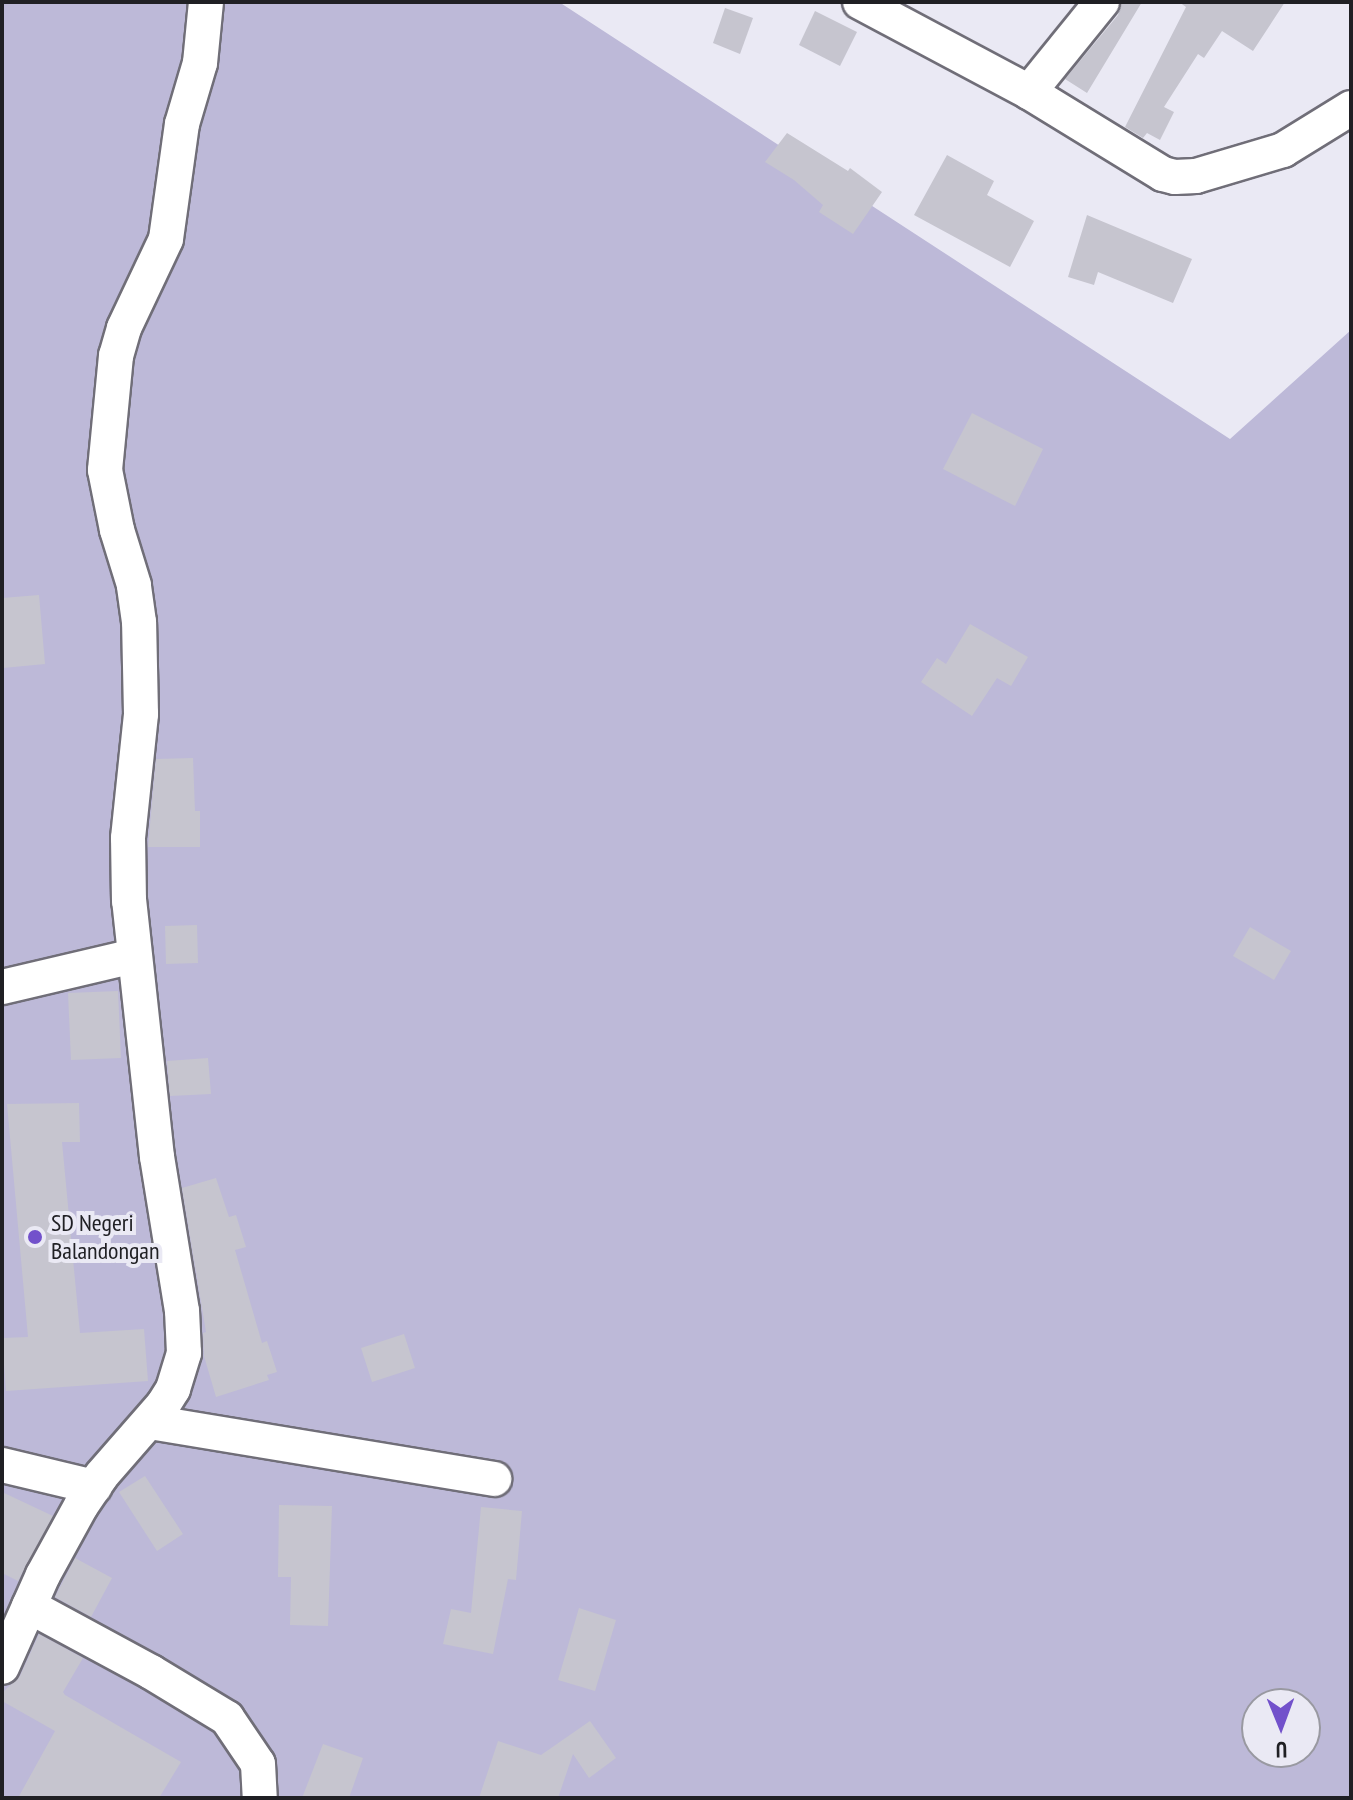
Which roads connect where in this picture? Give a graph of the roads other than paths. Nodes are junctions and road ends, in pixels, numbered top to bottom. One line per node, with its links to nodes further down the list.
1 (206, 2): 6 (street)
2 (860, 2): 4 (street)
3 (1102, 2): 4 (street)
4 (1029, 92): 5 (street)
5 (1351, 108)
6 (134, 956): 7 (street); 8 (street)
7 (2, 987)
8 (150, 1422): 10 (street); 11 (street)
9 (2, 1465): 11 (street)
10 (494, 1479)
11 (94, 1487): 12 (street)
12 (29, 1606): 13 (street); 14 (street)
13 (2, 1667)
14 (260, 1798)

